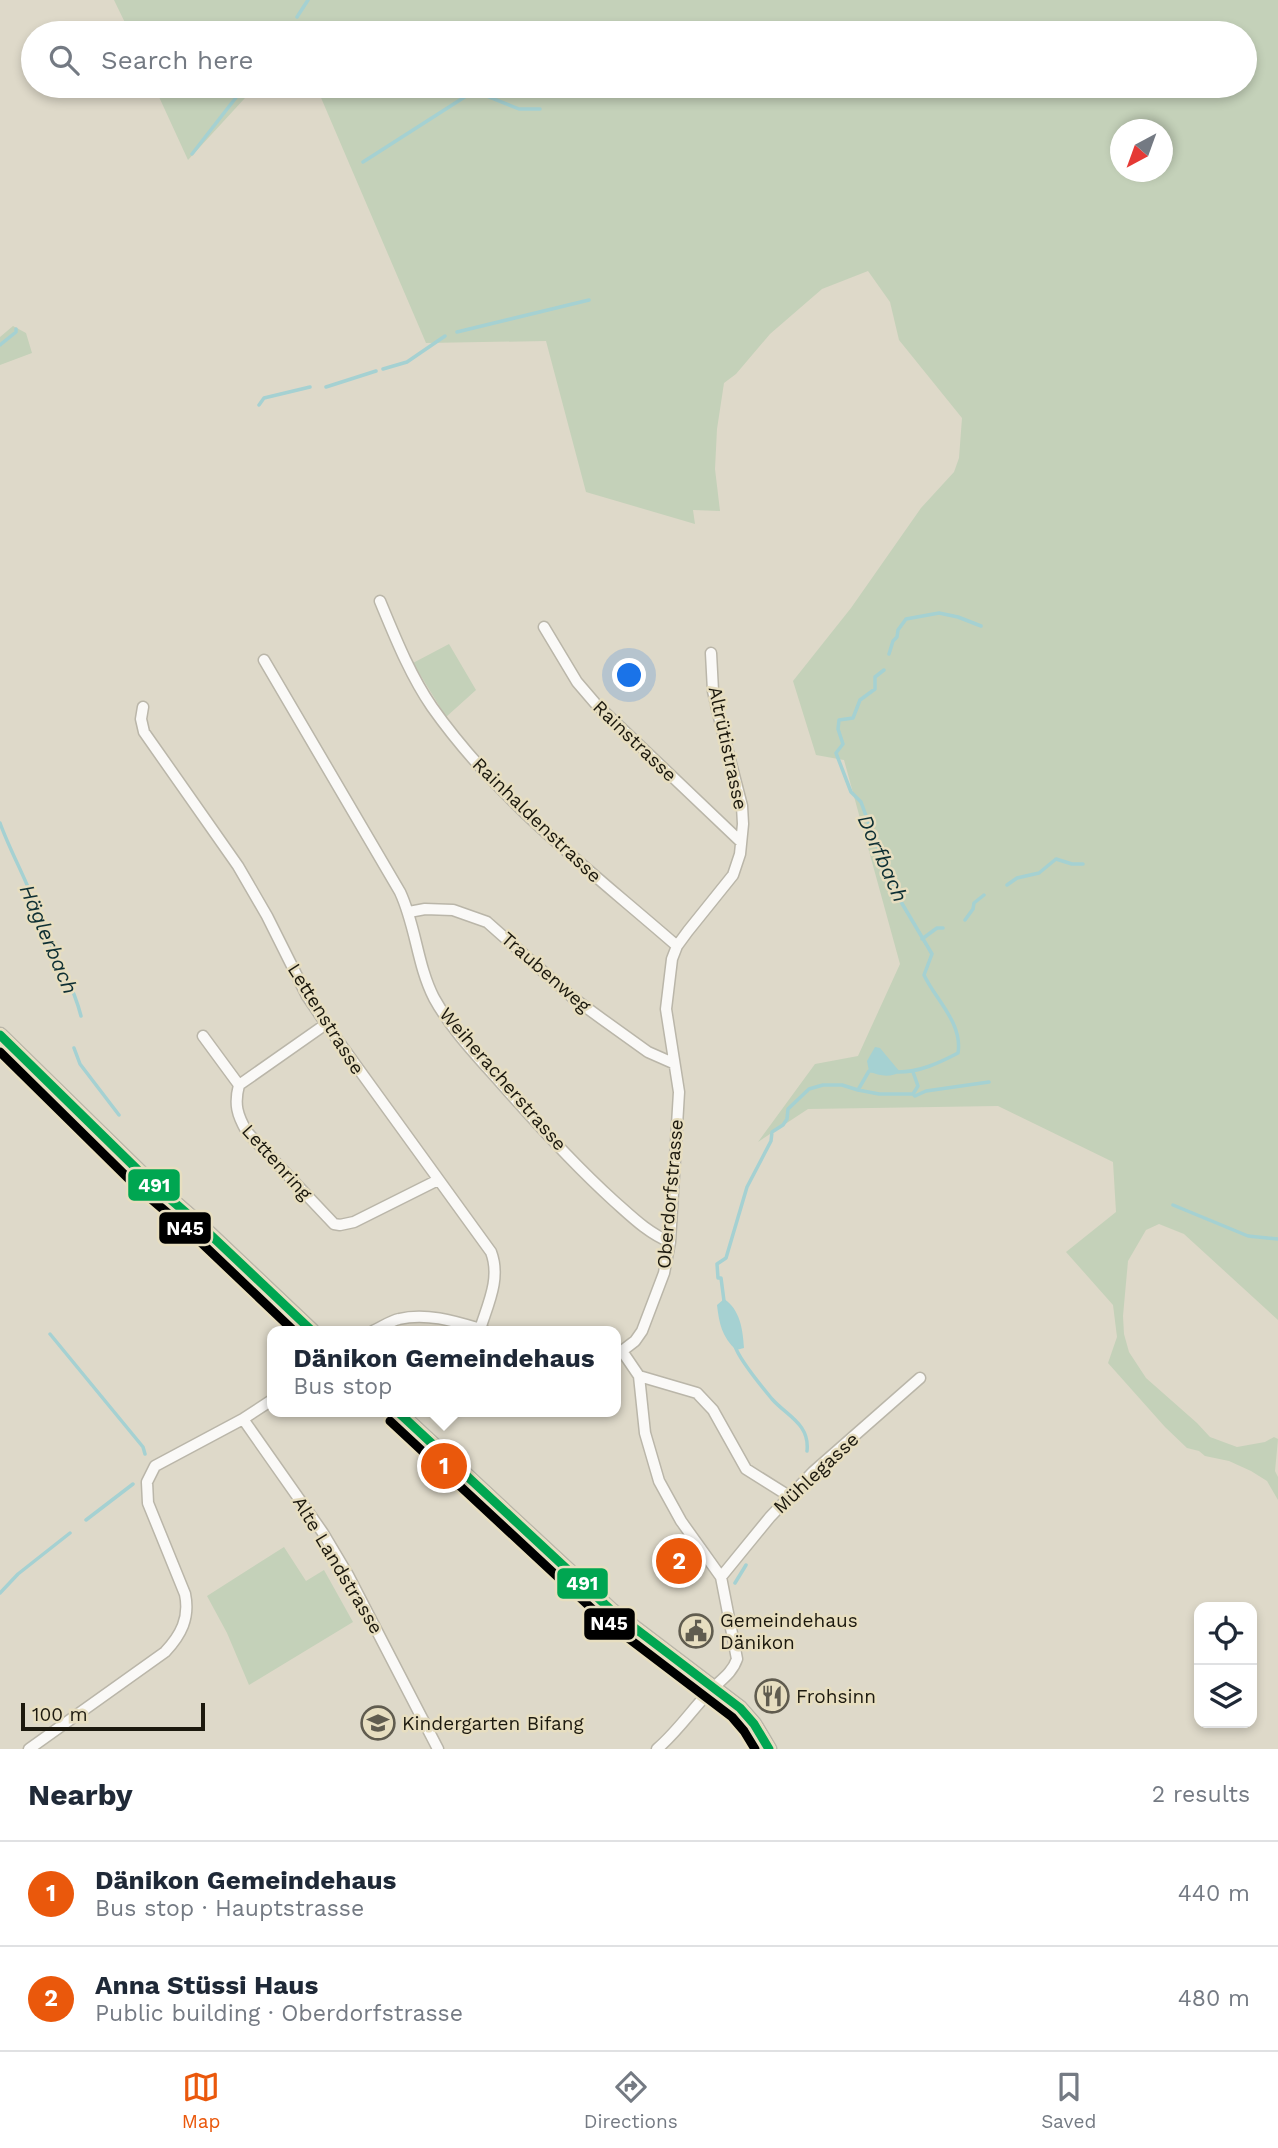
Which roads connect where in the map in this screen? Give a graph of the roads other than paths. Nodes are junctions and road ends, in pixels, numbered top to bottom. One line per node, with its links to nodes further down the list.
1 (380, 601): 8 (street, Rainhaldenstrasse)
2 (544, 628): 6 (street, Rainstrasse)
3 (711, 653): 6 (street, Altrütistrasse)
4 (264, 660): 7 (street, Weiheracherstrasse)
5 (143, 707): 9 (street, Lettenstrasse)
6 (741, 842): 8 (street, Oberdorfstrasse)
7 (409, 912): 12 (street, Traubenweg); 15 (street, Weiheracherstrasse)
8 (677, 946): 12 (street, Oberdorfstrasse)
9 (326, 1024): 13 (street); 14 (street, Lettenstrasse)
10 (0, 1035): 16 (street)
11 (203, 1036): 13 (street)
12 (673, 1063): 15 (street, Oberdorfstrasse)
13 (239, 1085): 14 (street, Lettenring)
14 (438, 1180): 19 (street, Lettenstrasse)
15 (670, 1242): 20 (street, Oberdorfstrasse)
16 (307, 1326)
17 (383, 1326): 18 (street)
18 (467, 1326)
19 (484, 1326)
20 (621, 1352)
21 (621, 1355): 22 (street, Oberdorfstrasse)
22 (639, 1376): 27 (street); 28 (street, Oberdorfstrasse)
23 (920, 1378): 27 (street, Mühlegasse)
24 (267, 1403): 26 (street)
25 (403, 1417): 29 (street)
26 (243, 1419): 30 (street); 31 (street, Alte Landstrasse)
27 (789, 1496): 28 (street, Mühlegasse)
28 (721, 1577): 29 (street, Oberdorfstrasse)
29 (714, 1688): 32 (street, Oberdorfstrasse); 33 (street)
30 (29, 1749)
31 (438, 1749)
32 (657, 1749)
33 (769, 1749)

